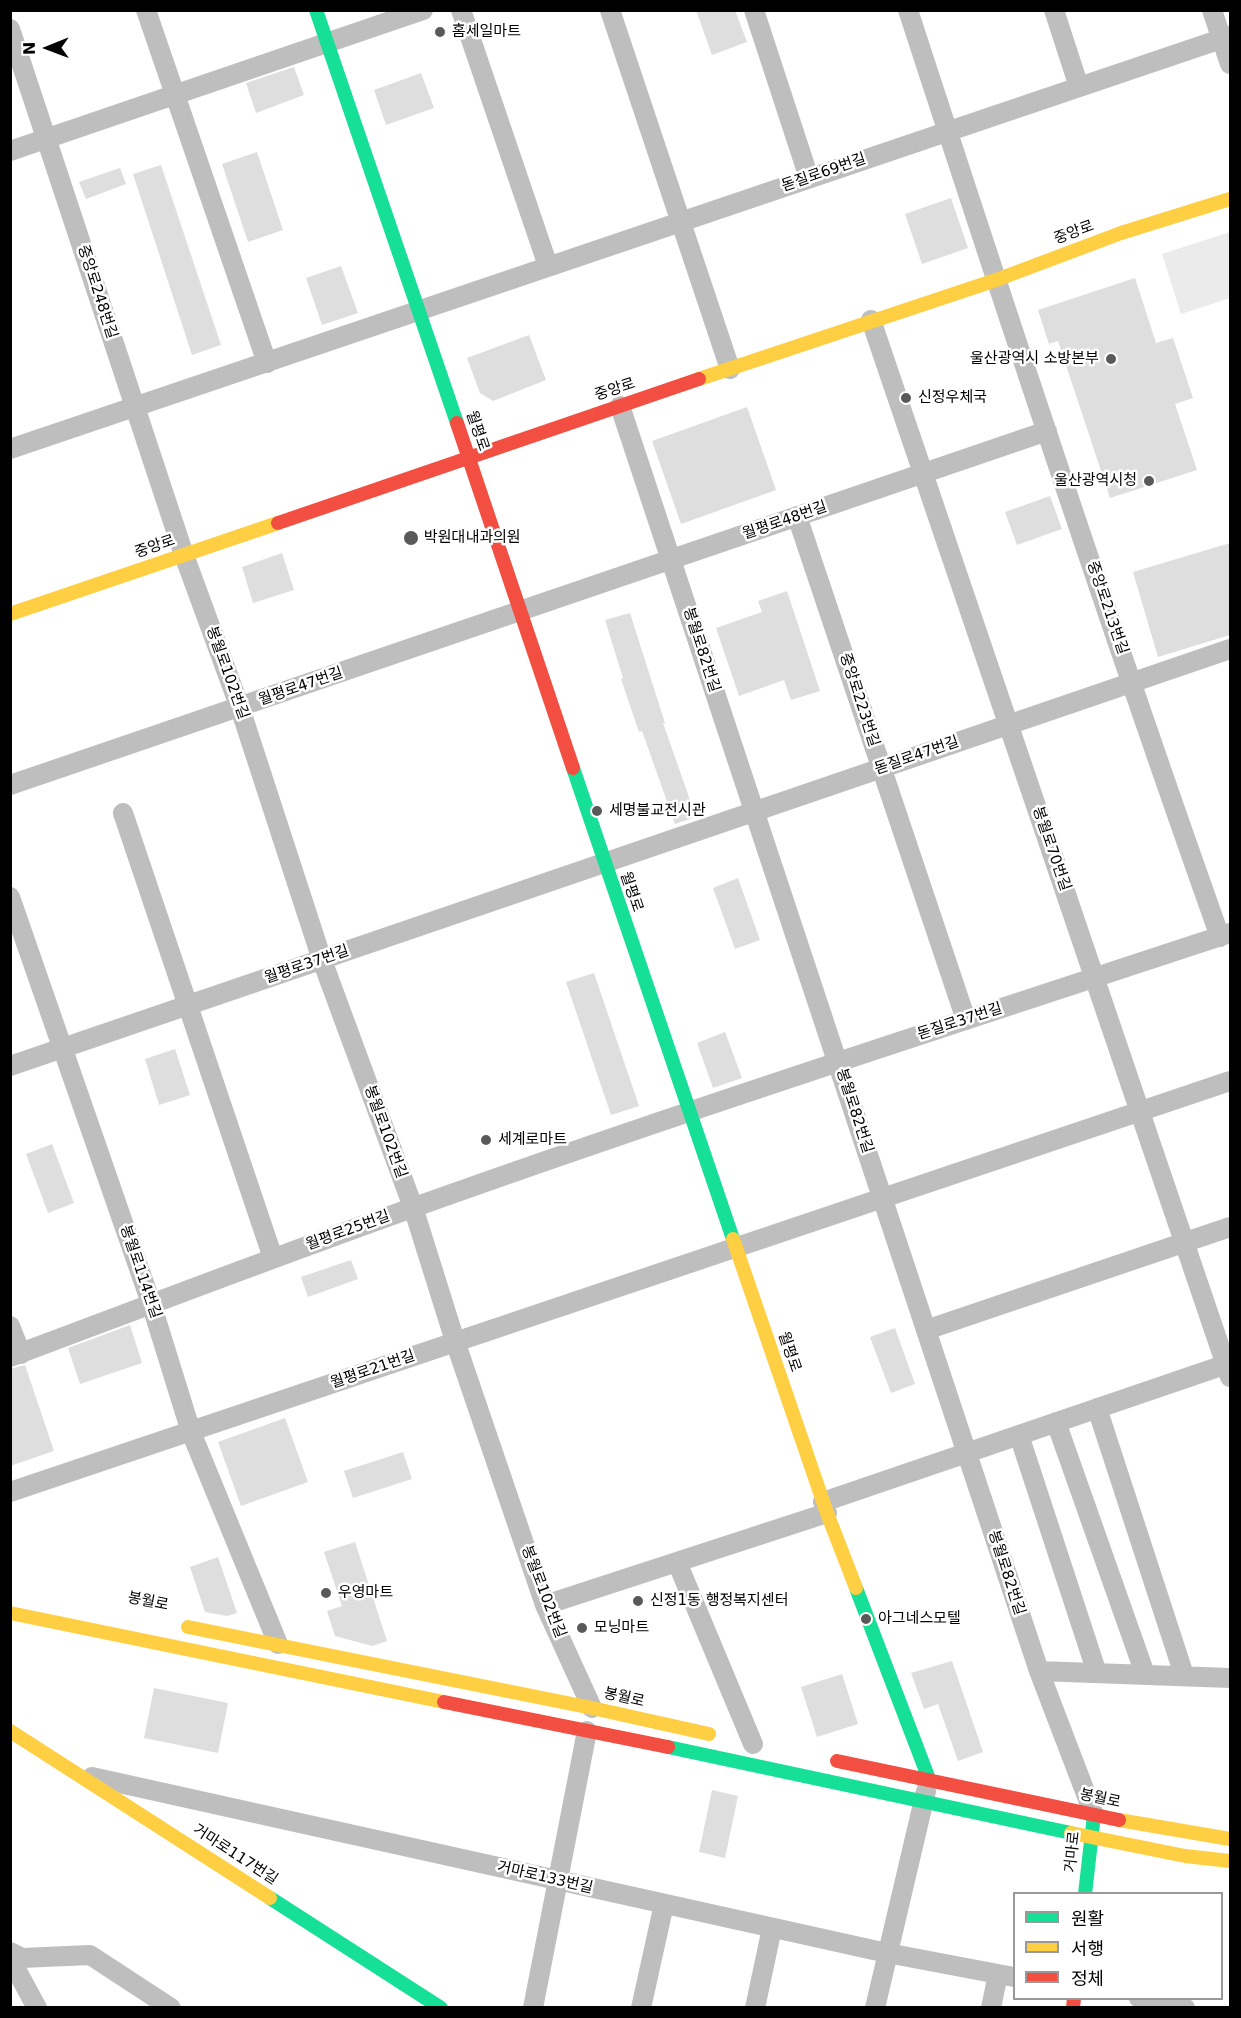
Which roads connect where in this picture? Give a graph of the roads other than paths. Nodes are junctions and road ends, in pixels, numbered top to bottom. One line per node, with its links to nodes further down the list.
1 (146, 10): 15 (street)
2 (316, 10): 12 (main road, 월평로)
3 (423, 10): 12 (street)
4 (461, 10): 22 (street)
5 (610, 10): 21 (street)
6 (754, 10): 19 (street)
7 (908, 10): 16 (street, 중앙로213번길)
8 (1053, 10): 14 (street)
9 (1212, 10): 11 (street)
10 (10, 29): 17 (street, 중앙로248번길)
11 (1226, 38): 13 (street); 14 (street, 돋질로69번길)
12 (327, 43): 15 (street); 24 (main road, 월평로)
13 (1230, 64)
14 (1079, 87): 16 (street, 돋질로69번길)
15 (175, 95): 17 (street); 26 (street)
16 (948, 132): 19 (street, 돋질로69번길); 23 (street, 중앙로213번길)
17 (46, 139): 18 (street); 29 (street, 중앙로248번길)
18 (10, 151)
19 (809, 178): 21 (street, 돋질로69번길)
20 (1230, 199): 23 (main road, 중앙로)
21 (681, 221): 22 (street, 돋질로69번길); 27 (street)
22 (548, 266): 24 (street, 돋질로69번길)
23 (996, 280): 25 (main road, 중앙로); 30 (street, 중앙로213번길)
24 (418, 312): 26 (street, 돋질로69번길); 32 (main road, 월평로)
25 (871, 320): 27 (main road, 중앙로); 33 (street, 봉월로70번길)
26 (267, 363): 29 (street, 돋질로69번길)
27 (730, 369): 28 (main road, 중앙로)
28 (620, 406): 32 (main road, 중앙로); 36 (street, 봉월로82번길)
29 (135, 407): 31 (street, 돋질로69번길); 35 (street, 중앙로248번길)
30 (1047, 431): 33 (street, 월평로48번길); 40 (street, 중앙로213번길)
31 (10, 449)
32 (468, 457): 35 (main road, 중앙로); 37 (main road, 월평로)
33 (923, 474): 34 (street, 월평로48번길); 42 (street, 봉월로70번길)
34 (797, 516): 36 (street, 월평로48번길); 43 (street, 중앙로223번길)
35 (184, 555): 38 (main road, 중앙로); 41 (street, 봉월로102번길)
36 (671, 560): 37 (street, 월평로48번길); 45 (street, 봉월로82번길)
37 (522, 612): 41 (street, 월평로47번길); 47 (main road, 월평로)
38 (10, 614)
39 (1230, 649): 40 (street, 돋질로47번길)
40 (1132, 683): 42 (street, 돋질로47번길); 49 (street, 중앙로213번길)
41 (240, 708): 44 (street, 월평로47번길); 50 (street, 봉월로102번길)
42 (1009, 725): 43 (street, 돋질로47번길); 51 (street, 봉월로70번길)
43 (881, 769): 45 (street, 돋질로47번길); 53 (street, 중앙로223번길)
44 (10, 785)
45 (755, 812): 47 (street, 돋질로47번길); 55 (street, 봉월로82번길)
46 (123, 813): 52 (street)
47 (604, 864): 50 (street, 월평로37번길); 59 (main road, 월평로)
48 (10, 897): 54 (street, 봉월로114번길)
49 (1225, 935): 51 (street, 돋질로37번길)
50 (322, 960): 52 (street, 월평로37번길); 61 (street, 봉월로102번길)
51 (1095, 978): 53 (street, 돋질로37번길); 58 (street, 봉월로70번길)
52 (188, 1005): 54 (street, 월평로37번길); 65 (street)
53 (966, 1020): 55 (street, 돋질로37번길)
54 (62, 1048): 56 (street, 월평로37번길); 66 (street, 봉월로114번길)
55 (838, 1063): 59 (street, 돋질로37번길); 60 (street, 봉월로82번길)
56 (10, 1066)
57 (1230, 1081): 58 (street, 월평로21번길)
58 (1140, 1111): 60 (street, 월평로21번길); 63 (street, 봉월로70번길)
59 (689, 1112): 61 (street, 월평로25번길); 64 (main road, 월평로)
60 (882, 1198): 64 (street, 월평로21번길); 68 (street, 봉월로82번길)
61 (413, 1208): 65 (street, 월평로25번길); 69 (street, 봉월로102번길)
62 (1230, 1227): 63 (street)
63 (1185, 1242): 68 (street); 71 (street, 봉월로70번길)
64 (735, 1247): 69 (street, 월평로21번길); 78 (main road, 월평로)
65 (273, 1258): 66 (street, 월평로25번길)
66 (151, 1303): 70 (street, 월평로25번길); 74 (street, 봉월로114번길)
67 (10, 1326): 70 (street)
68 (926, 1330): 76 (street, 봉월로82번길)
69 (455, 1341): 74 (street, 월평로21번길); 80 (street, 봉월로102번길)
70 (16, 1356)
71 (1229, 1368): 72 (street)
72 (1097, 1408): 73 (street); 87 (street)
73 (1056, 1422): 75 (street); 86 (street)
74 (191, 1432): 77 (street, 월평로21번길); 83 (street, 봉월로114번길)
75 (1019, 1435): 76 (street); 85 (street)
76 (967, 1453): 78 (street); 84 (street, 봉월로82번길)
77 (10, 1492)
78 (825, 1507): 79 (street); 98 (main road, 월평로)
79 (677, 1562): 80 (street); 95 (street)
80 (545, 1605): 90 (street, 봉월로102번길)
81 (10, 1613): 91 (main road)
82 (173, 1624): 83 (main road, 봉월로)
83 (278, 1644): 89 (main road, 봉월로)
84 (1039, 1671): 85 (street); 100 (street, 봉월로82번길)
85 (1097, 1673): 86 (street)
86 (1145, 1674): 87 (street)
87 (1184, 1675): 88 (street)
88 (1230, 1678)
89 (532, 1695): 90 (main road, 봉월로); 91 (main road)
90 (592, 1708): 94 (main road, 봉월로)
91 (528, 1719): 93 (main road)
92 (10, 1731): 97 (main road, 거마로117번길)
93 (587, 1731): 99 (main road); 104 (street)
94 (719, 1736)
95 (753, 1744)
96 (824, 1758): 98 (main road, 봉월로)
97 (77, 1774): 104 (street, 거마로133번길); 115 (main road, 거마로117번길)
98 (930, 1779): 99 (street); 100 (main road, 봉월로)
99 (923, 1802): 101 (main road); 109 (street)
100 (1094, 1815): 101 (main road, 거마로); 102 (main road, 봉월로)
101 (1091, 1837): 103 (main road); 105 (main road, 거마로)
102 (1230, 1839)
103 (1230, 1861)
104 (558, 1880): 106 (street, 거마로133번길); 116 (street)
105 (1085, 1892)
106 (664, 1904): 107 (street, 거마로133번길); 117 (street)
107 (772, 1928): 109 (street, 거마로133번길); 118 (street)
108 (10, 1952): 114 (street)
109 (886, 1953): 111 (street, 거마로133번길); 119 (street)
110 (10, 1958): 113 (street)
111 (1006, 1976): 120 (street)
112 (1148, 2000): 121 (street)
113 (37, 2007)
114 (171, 2007)
115 (441, 2007)
116 (533, 2007)
117 (641, 2007)
118 (755, 2007)
119 (875, 2007)
120 (991, 2007)
121 (1185, 2007)

